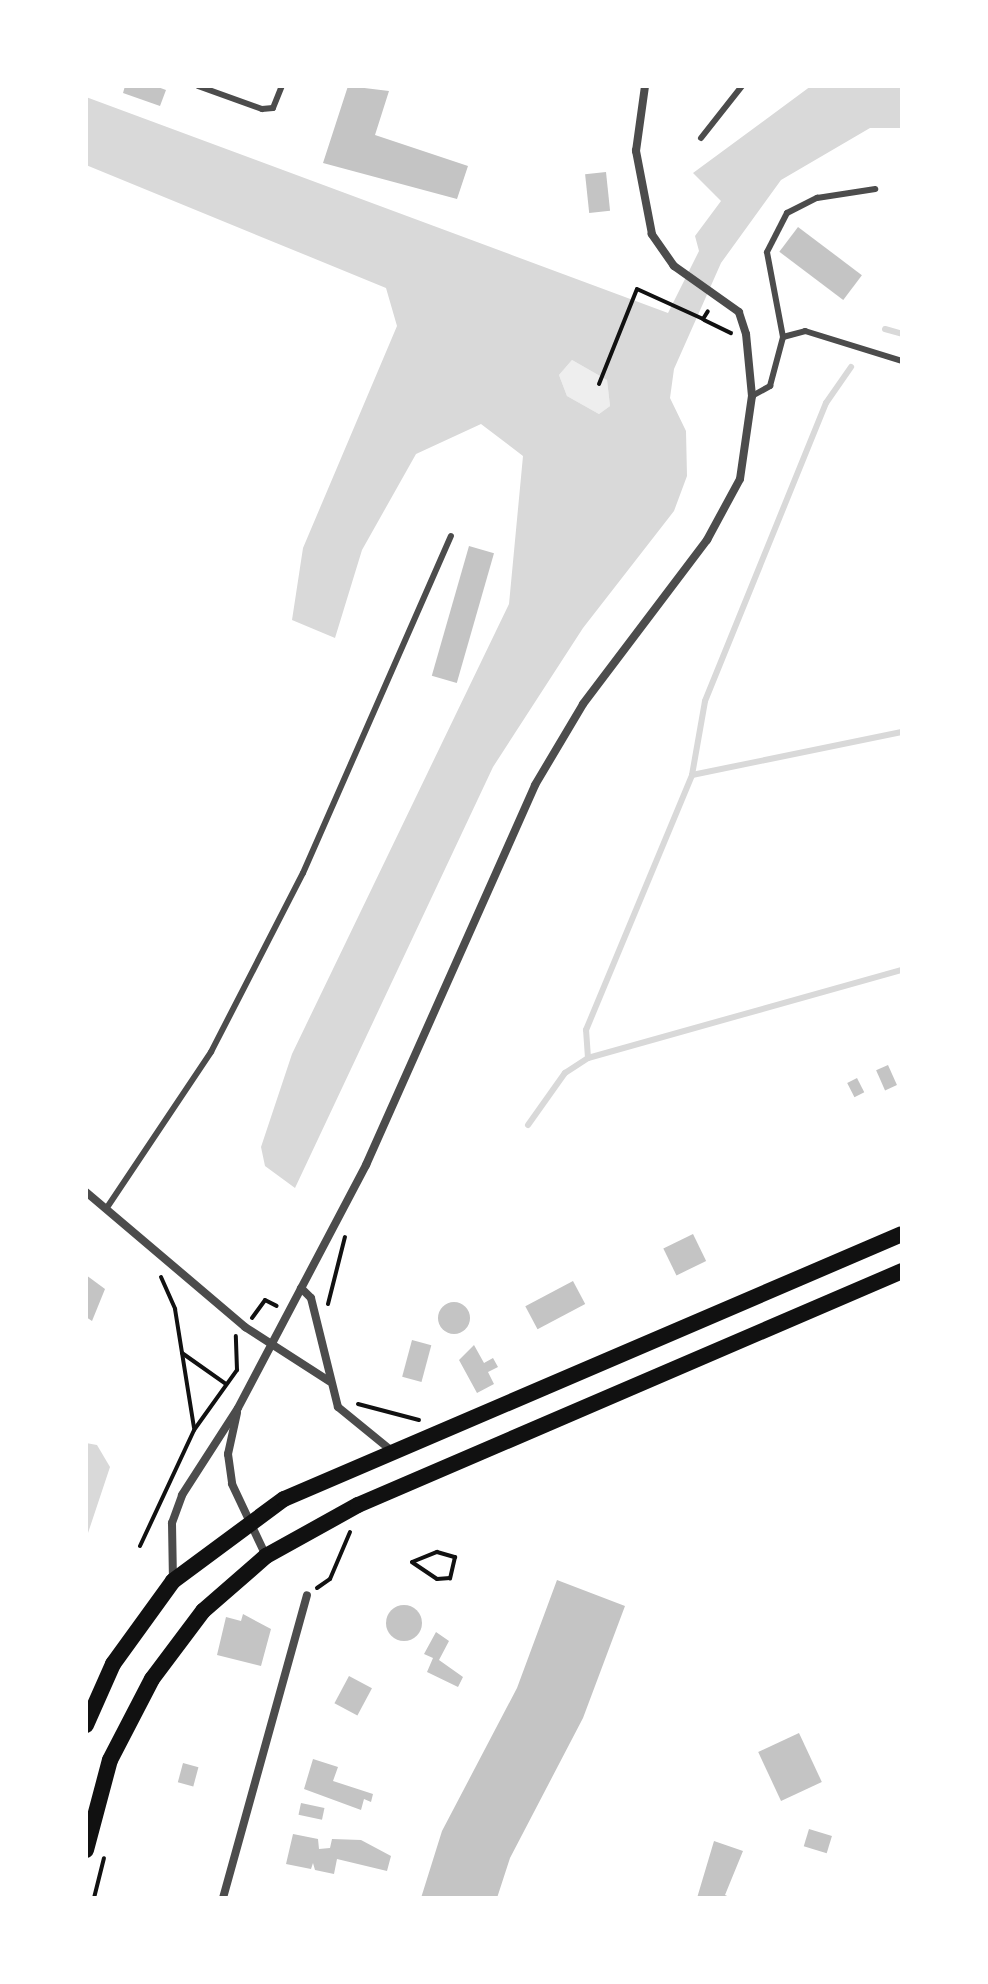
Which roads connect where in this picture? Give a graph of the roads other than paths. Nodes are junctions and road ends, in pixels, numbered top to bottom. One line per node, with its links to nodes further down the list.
1 (198, 86): 2 (lane)
2 (282, 86)
3 (645, 86): 9 (street)
4 (742, 86): 5 (lane)
5 (701, 138)
6 (875, 189): 7 (lane)
7 (783, 337): 8 (lane); 9 (lane)
8 (902, 361)
9 (752, 396): 15 (street)
10 (451, 536): 12 (lane)
11 (86, 1192): 12 (street)
12 (106, 1209): 16 (street)
13 (902, 1234): 19 (main road)
14 (902, 1271): 21 (main road)
15 (301, 1288): 16 (street); 17 (street)
16 (270, 1346): 17 (street); 18 (street)
17 (329, 1381): 19 (street)
18 (238, 1408): 20 (street); 22 (street)
19 (392, 1451): 20 (main road)
20 (248, 1520): 21 (street); 22 (main road)
21 (266, 1556): 25 (main road)
22 (173, 1581): 24 (main road)
23 (307, 1595): 26 (street)
24 (86, 1725)
25 (86, 1850)
26 (223, 1898)

